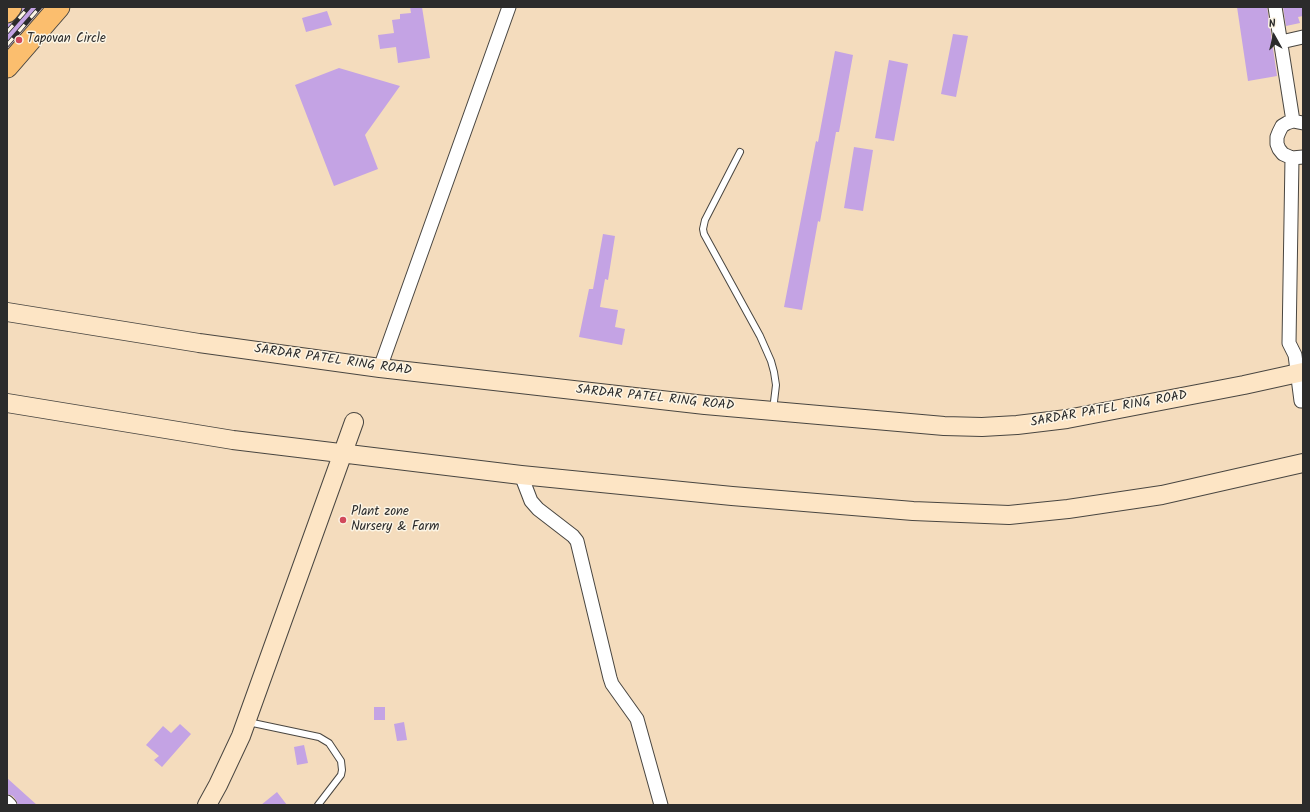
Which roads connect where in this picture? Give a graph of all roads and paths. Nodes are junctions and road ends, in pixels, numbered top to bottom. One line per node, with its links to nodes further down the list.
1 (59, 7): 6 (main road)
2 (509, 7): 12 (street)
3 (1275, 7): 5 (street)
4 (1303, 38): 5 (street)
5 (1281, 42): 7 (street)
6 (7, 67)
7 (1298, 122): 9 (street)
8 (740, 152): 16 (lane)
9 (1297, 158): 11 (street)
10 (7, 312): 12 (street, SARDAR PATEL RING ROAD)
11 (1299, 350): 13 (street)
12 (380, 368): 16 (street, SARDAR PATEL RING ROAD)
13 (1300, 373): 14 (street); 16 (street, SARDAR PATEL RING ROAD)
14 (1301, 401)
15 (7, 403): 18 (street)
16 (773, 411)
17 (354, 422): 18 (street)
18 (342, 454): 20 (street); 21 (street)
19 (1303, 463): 20 (street)
20 (521, 475): 26 (street)
21 (246, 722): 24 (street); 25 (lane)
22 (7, 802): 23 (street)
23 (10, 805)
24 (207, 805)
25 (318, 805)
26 (661, 805)

